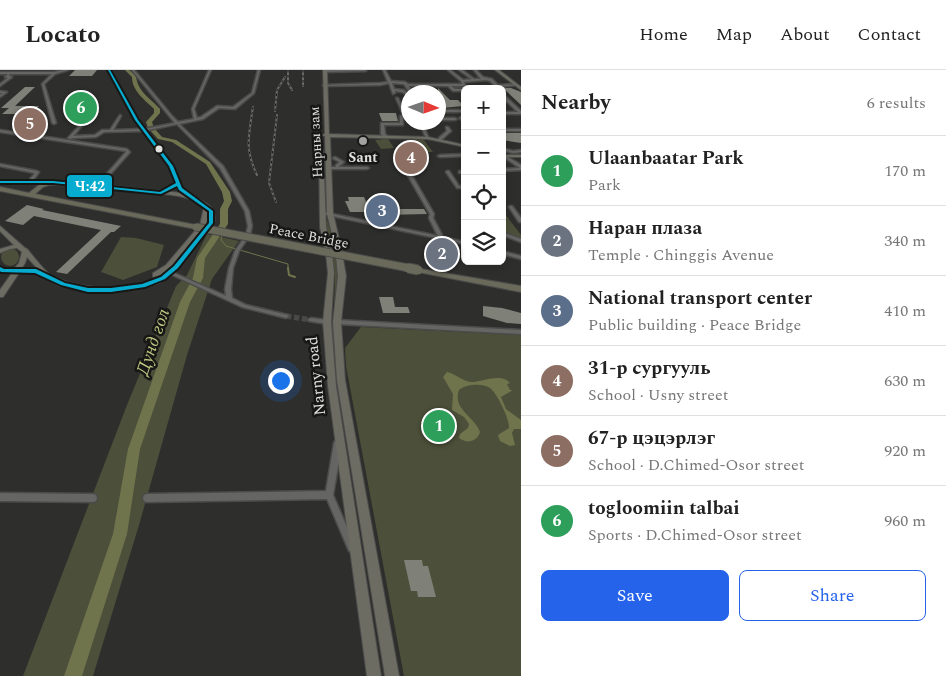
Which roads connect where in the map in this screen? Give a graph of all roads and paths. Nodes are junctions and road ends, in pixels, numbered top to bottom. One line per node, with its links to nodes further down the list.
1 (67, 70): 15 (street)
2 (110, 70): 49 (main road)
3 (133, 70): 45 (street)
4 (210, 70): 43 (street)
5 (259, 70): 43 (street)
6 (324, 70): 11 (street); 23 (main road, Нарны зам); 31 (main road, Narny road)
7 (384, 70): 20 (street)
8 (449, 70): 19 (street)
9 (460, 70): 16 (street)
10 (497, 70): 27 (main road)
11 (364, 71)
12 (477, 71): 16 (street); 18 (street)
13 (0, 73): 14 (street)
14 (11, 73): 15 (street); 22 (street)
15 (54, 73): 44 (street)
16 (465, 73): 17 (street)
17 (473, 79): 18 (street); 19 (street)
18 (486, 79): 25 (street)
19 (462, 81): 24 (street)
20 (390, 82): 21 (street); 23 (street); 29 (street)
21 (406, 84): 24 (street)
22 (0, 85)
23 (324, 85): 31 (main road, Нарны зам)
24 (449, 85): 28 (street)
25 (495, 85)
26 (506, 86): 27 (street)
27 (519, 86)
28 (461, 90)
29 (401, 91)
30 (0, 92): 32 (street)
31 (322, 94): 55 (main road, Narny road)
32 (0, 96)
33 (396, 99): 35 (street)
34 (506, 99): 39 (street)
35 (401, 106)
36 (461, 109): 37 (street)
37 (446, 110)
38 (506, 113): 39 (street)
39 (521, 113)
40 (120, 116): 54 (street)
41 (446, 119): 42 (street)
42 (455, 119)
43 (196, 120): 45 (street)
44 (54, 123)
45 (177, 124): 49 (street); 112 (street)
46 (401, 124): 57 (street)
47 (80, 126): 56 (street)
48 (447, 128): 59 (street)
49 (144, 130): 54 (street); 82 (main road)
50 (424, 130): 58 (street)
51 (506, 130): 52 (street)
52 (521, 130)
53 (0, 131): 60 (street)
54 (110, 131): 56 (street)
55 (324, 135): 57 (main road); 72 (main road, Нарны зам); 91 (main road, Narny road)
56 (72, 137): 60 (street)
57 (386, 137): 58 (main road)
58 (428, 138): 59 (main road)
59 (440, 139): 61 (main road)
60 (68, 141): 83 (street)
61 (461, 145)
62 (506, 151): 63 (street)
63 (521, 151)
64 (461, 155): 66 (street)
65 (335, 156): 71 (street)
66 (440, 156)
67 (521, 156): 68 (main road)
68 (506, 157)
69 (506, 158): 74 (street)
70 (0, 165): 79 (street)
71 (337, 166)
72 (328, 168): 73 (street); 91 (main road, Нарны зам)
73 (367, 168)
74 (521, 168): 75 (street)
75 (506, 170)
76 (448, 172): 84 (street)
77 (408, 174): 97 (street)
78 (0, 182): 79 (main road)
79 (30, 182): 81 (main road)
80 (53, 182): 81 (highway); 83 (main road)
81 (42, 184): 87 (highway)
82 (177, 184): 86 (main road); 88 (main road)
83 (98, 186): 86 (main road)
84 (461, 187)
85 (0, 190): 87 (highway); 93 (highway)
86 (161, 193): 88 (main road)
87 (31, 194): 93 (highway)
88 (188, 196): 89 (main road)
89 (207, 207): 106 (main road); 109 (main road)
90 (511, 208): 92 (street)
91 (326, 213): 97 (street); 115 (main road, Narny road); 115 (main road, Narny road)
92 (521, 221)
93 (196, 227): 110 (highway, Peace Bridge, bridge)
94 (0, 228): 96 (main road)
95 (506, 235): 98 (street)
96 (9, 237): 100 (main road); 101 (main road)
97 (441, 238): 99 (street)
98 (521, 241)
99 (461, 242)
100 (22, 248): 101 (main road); 105 (main road); 107 (main road)
101 (3, 250)
102 (506, 253): 103 (street)
103 (521, 258)
104 (2, 269): 105 (main road); 108 (main road)
105 (16, 270): 107 (main road); 111 (main road)
106 (170, 273): 109 (main road); 112 (street)
107 (46, 274): 109 (main road)
108 (0, 284)
109 (130, 287)
110 (521, 289)
111 (0, 295)
112 (229, 300): 113 (street)
113 (286, 316)
114 (311, 320): 115 (street)
115 (332, 322): 116 (street); 117 (main road); 118 (main road, Narny road)
116 (521, 332)
117 (338, 346): 124 (main road, Narny road)
118 (338, 438): 119 (street); 123 (main road, Narny road)
119 (329, 495): 122 (street); 127 (street)
120 (0, 497): 121 (street)
121 (93, 498)
122 (147, 498)
123 (350, 516): 124 (main road); 125 (main road, Narny road)
124 (365, 517): 126 (main road, Narny road)
125 (354, 540): 126 (main road); 127 (main road, Narny road)
126 (370, 543): 129 (main road, Narny road)
127 (356, 558): 128 (main road, Narny road)
128 (374, 676)
129 (392, 676)

